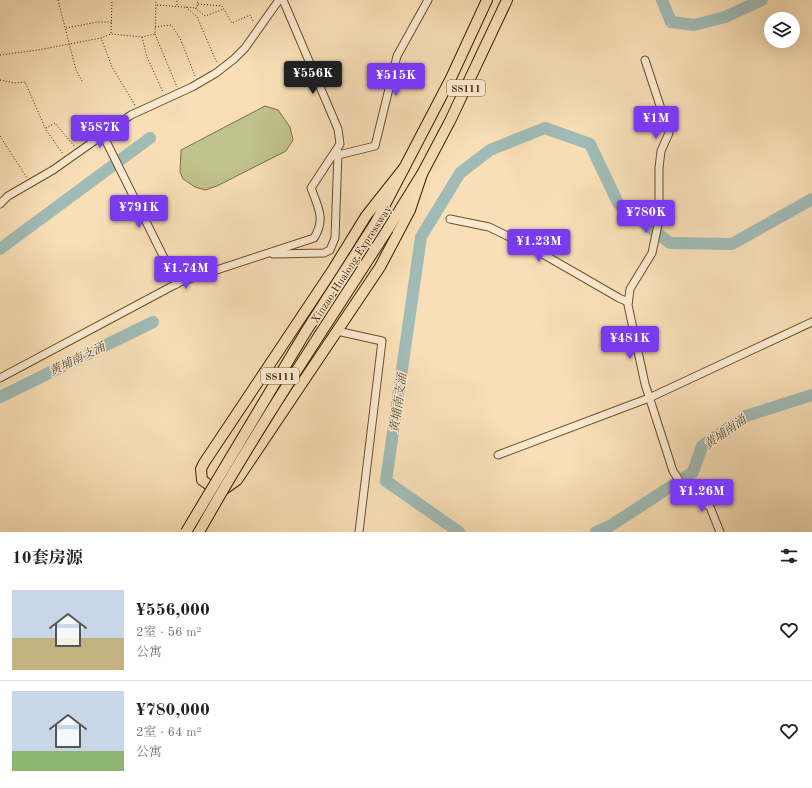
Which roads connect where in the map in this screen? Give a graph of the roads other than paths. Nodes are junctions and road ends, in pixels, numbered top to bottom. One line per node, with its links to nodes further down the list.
1 (279, 0): 7 (street)
2 (283, 0): 8 (street)
3 (428, 0): 9 (street)
4 (487, 0): 10 (highway, Xinzao-Hualong Expressway / S8111)
5 (507, 0): 11 (highway, Xinzao-Hualong Expressway / S8111)
6 (645, 60): 16 (street)
7 (104, 135): 12 (street); 15 (street)
8 (338, 146): 9 (street); 14 (street)
9 (338, 155): 14 (street)
10 (404, 168): 18 (highway); 22 (highway, Xinzao-Hualong Expressway / S8111, bridge)
11 (422, 174): 18 (highway); 23 (highway, Xinzao-Hualong Expressway / S8111, bridge)
12 (0, 204)
13 (450, 219): 16 (street)
14 (265, 254): 15 (street)
15 (177, 284): 19 (street)
16 (628, 302): 20 (street)
17 (812, 322): 20 (street)
18 (337, 331): 24 (street)
19 (0, 378)
20 (650, 398): 21 (street); 25 (street)
21 (498, 455)
22 (186, 532)
23 (199, 532)
24 (359, 532)
25 (720, 532)

